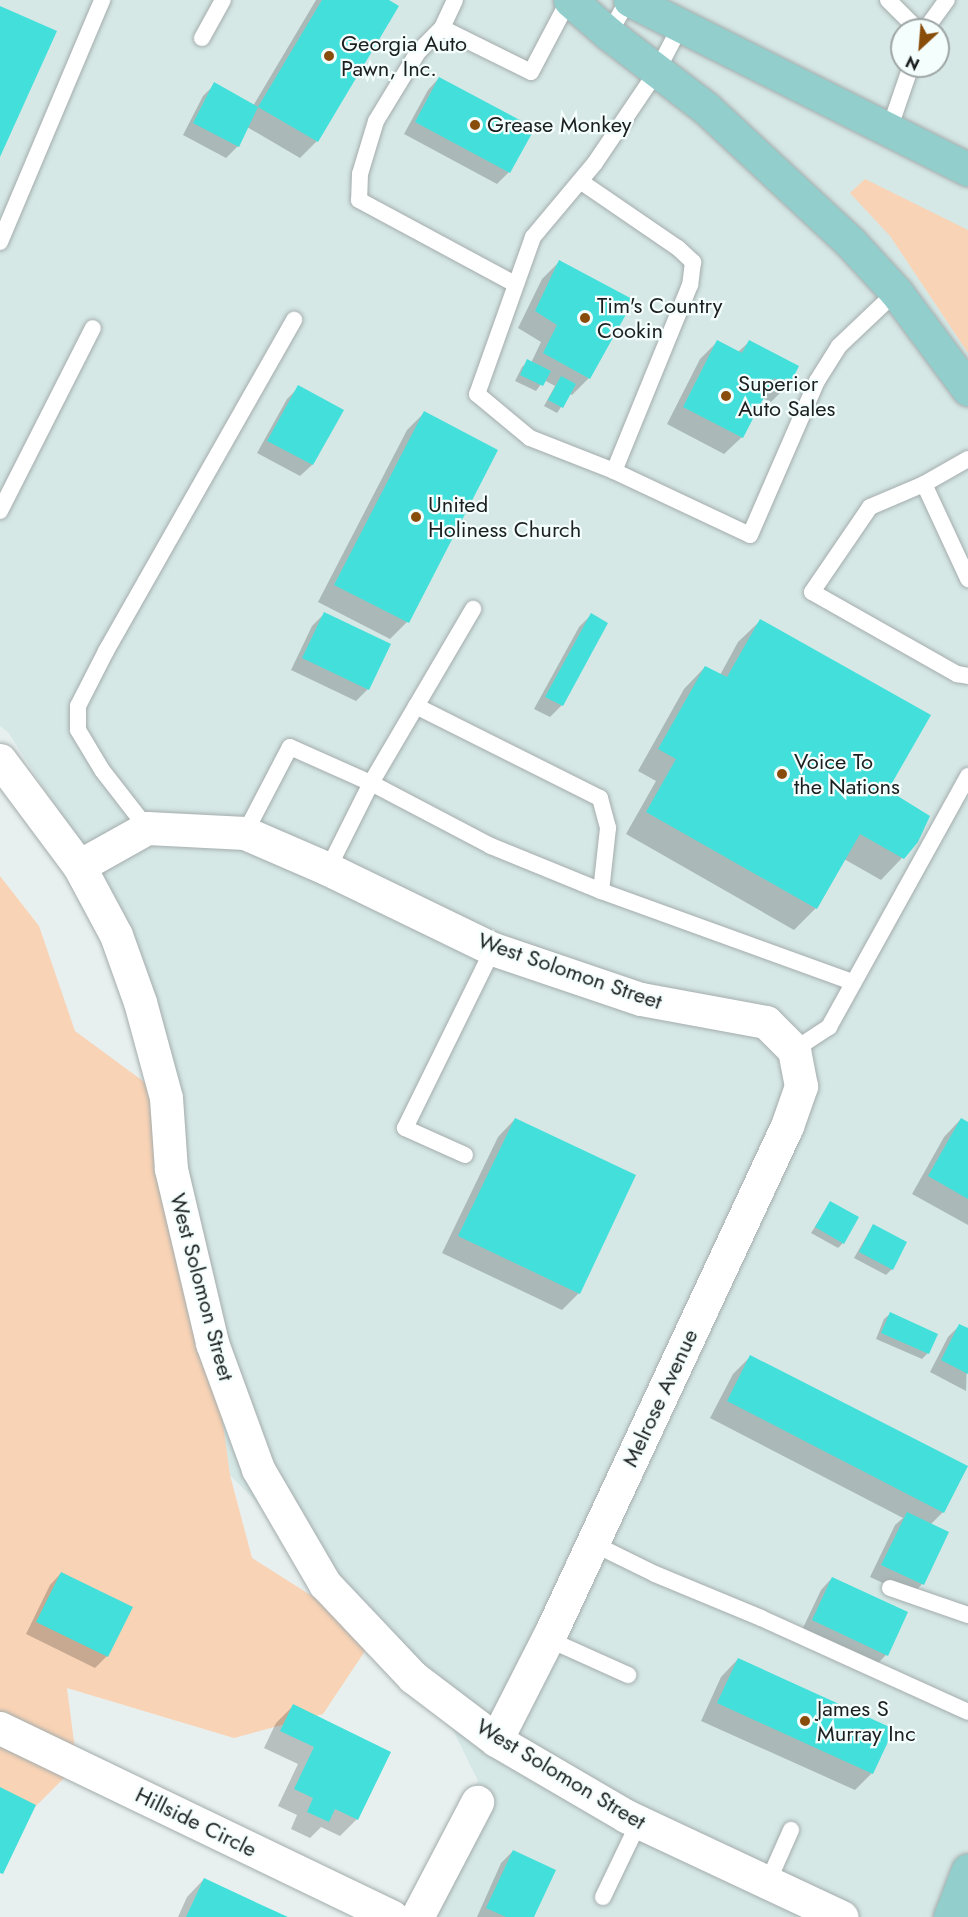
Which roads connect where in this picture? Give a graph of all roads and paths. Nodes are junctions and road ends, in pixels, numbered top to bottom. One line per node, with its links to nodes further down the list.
1 (102, 0): 19 (lane)
2 (223, 0): 13 (lane)
3 (455, 0): 11 (lane)
4 (569, 0): 11 (lane); 12 (main road)
5 (629, 0): 10 (main road); 12 (lane)
6 (888, 0): 8 (lane)
7 (947, 0): 9 (lane)
8 (906, 18)
9 (934, 18)
10 (681, 25): 14 (lane); 16 (main road)
11 (442, 28): 20 (lane)
12 (609, 34): 14 (main road)
13 (202, 38)
14 (657, 71): 18 (lane); 21 (main road)
15 (907, 78): 16 (lane)
16 (889, 129): 17 (main road)
17 (968, 169)
18 (580, 181): 20 (lane); 26 (lane)
19 (0, 242)
20 (515, 284): 26 (lane)
21 (896, 292): 24 (main road); 26 (lane)
22 (294, 320): 36 (lane)
23 (93, 328): 28 (lane)
24 (968, 389)
25 (968, 459): 27 (lane)
26 (614, 471)
27 (924, 484): 29 (lane); 31 (lane)
28 (0, 511)
29 (968, 579)
30 (473, 609): 32 (lane)
31 (968, 676)
32 (416, 706): 35 (lane); 40 (lane)
33 (0, 760): 38 (street, West Solomon Street)
34 (968, 776): 42 (lane)
35 (371, 783): 37 (lane); 39 (lane); 40 (lane)
36 (147, 828): 37 (street, West Solomon Street); 38 (street)
37 (245, 833): 39 (street, West Solomon Street)
38 (79, 866): 52 (street, West Solomon Street)
39 (328, 869): 41 (street, West Solomon Street)
40 (601, 891): 42 (lane)
41 (493, 949): 43 (street, West Solomon Street); 44 (lane)
42 (853, 982): 43 (lane)
43 (794, 1050): 45 (street, Melrose Avenue)
44 (465, 1155)
45 (592, 1543): 48 (street, Melrose Avenue); 50 (lane)
46 (890, 1588): 47 (lane)
47 (968, 1615)
48 (548, 1639): 49 (lane); 52 (street, Melrose Avenue)
49 (628, 1675)
50 (968, 1712)
51 (0, 1728): 59 (street, Hillside Circle)
52 (496, 1740): 54 (street, West Solomon Street)
53 (477, 1802): 60 (street)
54 (639, 1822): 57 (street, West Solomon Street); 58 (lane)
55 (791, 1830): 57 (lane)
56 (968, 1870): 62 (main road)
57 (768, 1882): 61 (street, West Solomon Street)
58 (603, 1898)
59 (392, 1917)
60 (417, 1917)
61 (842, 1917)
62 (950, 1917)

